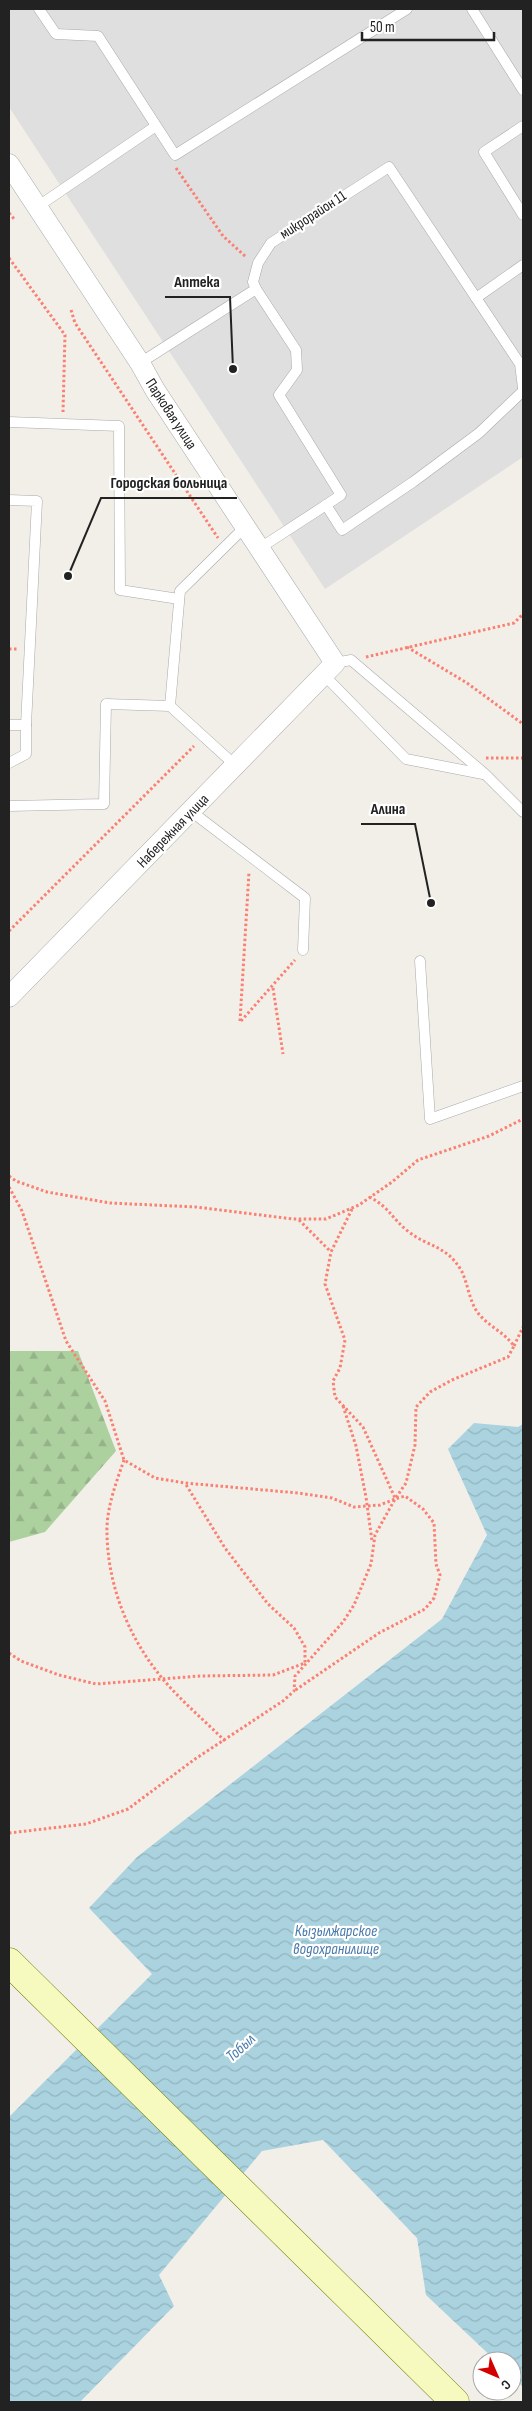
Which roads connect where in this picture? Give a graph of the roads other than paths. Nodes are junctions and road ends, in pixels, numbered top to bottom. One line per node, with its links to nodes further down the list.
1 (39, 9): 5 (lane)
2 (406, 9): 5 (lane)
3 (472, 9): 4 (lane)
4 (523, 90)
5 (156, 126): 8 (lane)
6 (523, 126): 9 (lane)
7 (9, 164): 8 (street, Парковая улица)
8 (37, 207): 13 (street, Парковая улица)
9 (523, 215)
10 (523, 265): 12 (lane)
11 (256, 289): 12 (lane, микрорайон 11); 13 (lane); 17 (lane)
12 (476, 298): 14 (lane)
13 (140, 364): 18 (street, Парковая улица)
14 (523, 390): 17 (lane)
15 (9, 422): 20 (lane)
16 (9, 500): 24 (lane)
17 (326, 505): 19 (lane)
18 (246, 526): 19 (street, Парковая улица); 20 (lane)
19 (260, 548): 21 (street, Парковая улица)
20 (179, 598): 22 (lane)
21 (336, 666): 26 (street, Набережная улица); 27 (lane); 27 (lane)
22 (170, 706): 26 (lane); 28 (lane)
23 (9, 725): 24 (lane)
24 (26, 725): 25 (lane)
25 (9, 763)
26 (236, 766): 29 (street, Набережная улица)
27 (485, 774): 30 (lane)
28 (9, 806)
29 (192, 812): 31 (lane); 33 (street, Набережная улица)
30 (523, 812)
31 (303, 950)
32 (420, 961): 34 (lane)
33 (9, 998)
34 (523, 1086)
35 (9, 1962): 36 (street)
36 (454, 2402)

